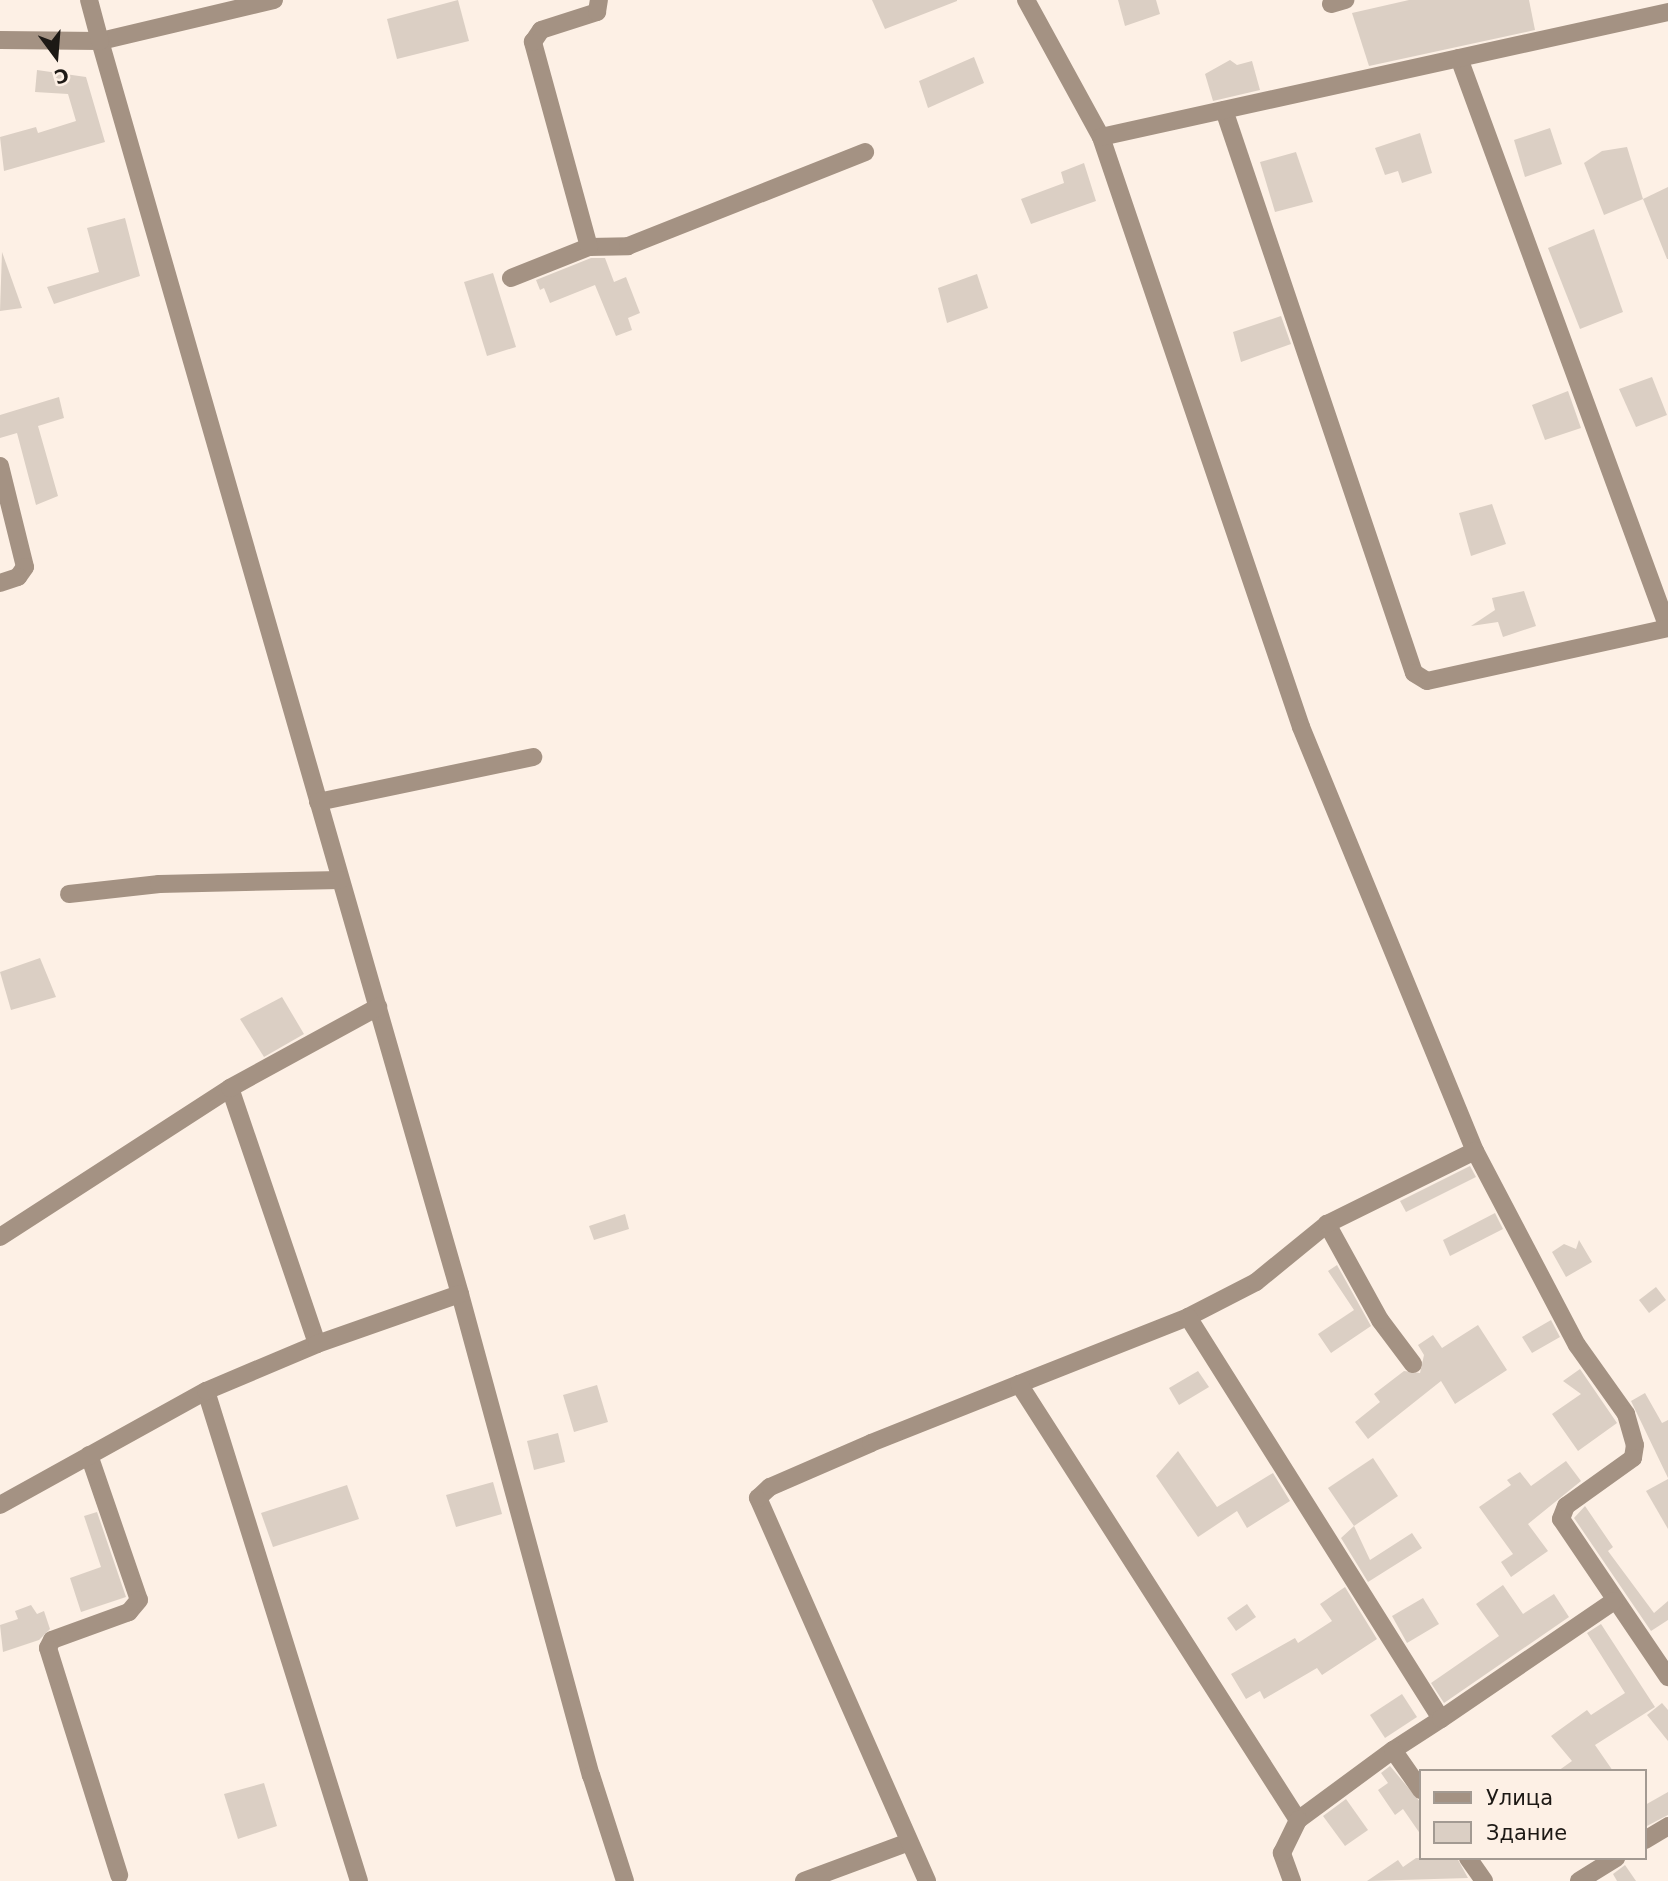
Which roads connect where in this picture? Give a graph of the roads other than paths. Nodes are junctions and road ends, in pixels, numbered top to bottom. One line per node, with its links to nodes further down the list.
1 (89, 0): 7 (street)
2 (274, 0): 7 (street)
3 (599, 0): 12 (street)
4 (1026, 0): 10 (street)
5 (1668, 12): 8 (street)
6 (0, 40): 7 (street)
7 (100, 41): 18 (street)
8 (1459, 58): 9 (street); 16 (street)
9 (1224, 110): 10 (street); 16 (street)
10 (1101, 138): 23 (street)
11 (864, 152): 12 (street)
12 (589, 247): 13 (street)
13 (511, 278)
14 (0, 466): 15 (street)
15 (0, 583)
16 (1668, 628)
17 (533, 757): 18 (street)
18 (318, 802): 19 (street)
19 (340, 880): 20 (street); 21 (street)
20 (69, 894)
21 (378, 1007): 22 (street); 26 (street)
22 (230, 1088): 25 (street); 28 (street)
23 (1475, 1151): 24 (street); 34 (street)
24 (1326, 1224): 27 (street); 29 (street)
25 (0, 1237)
26 (460, 1294): 28 (street); 47 (street)
27 (1188, 1317): 30 (street); 36 (street)
28 (317, 1344): 31 (street)
29 (1413, 1364)
30 (1019, 1384): 39 (street); 42 (street)
31 (206, 1391): 32 (street); 46 (street)
32 (89, 1455): 33 (street); 45 (street)
33 (0, 1505)
34 (1614, 1601): 35 (street); 36 (street)
35 (1668, 1677)
36 (1441, 1719): 37 (street)
37 (1393, 1750): 38 (street); 39 (street)
38 (1420, 1789)
39 (1298, 1820): 50 (street)
40 (1668, 1826): 41 (street)
41 (1647, 1839)
42 (909, 1842): 48 (street); 49 (street)
43 (1469, 1860): 51 (street)
44 (1613, 1860): 52 (street)
45 (118, 1875)
46 (359, 1881)
47 (625, 1881)
48 (804, 1881)
49 (927, 1881)
50 (1292, 1881)
51 (1484, 1881)
52 (1579, 1881)

